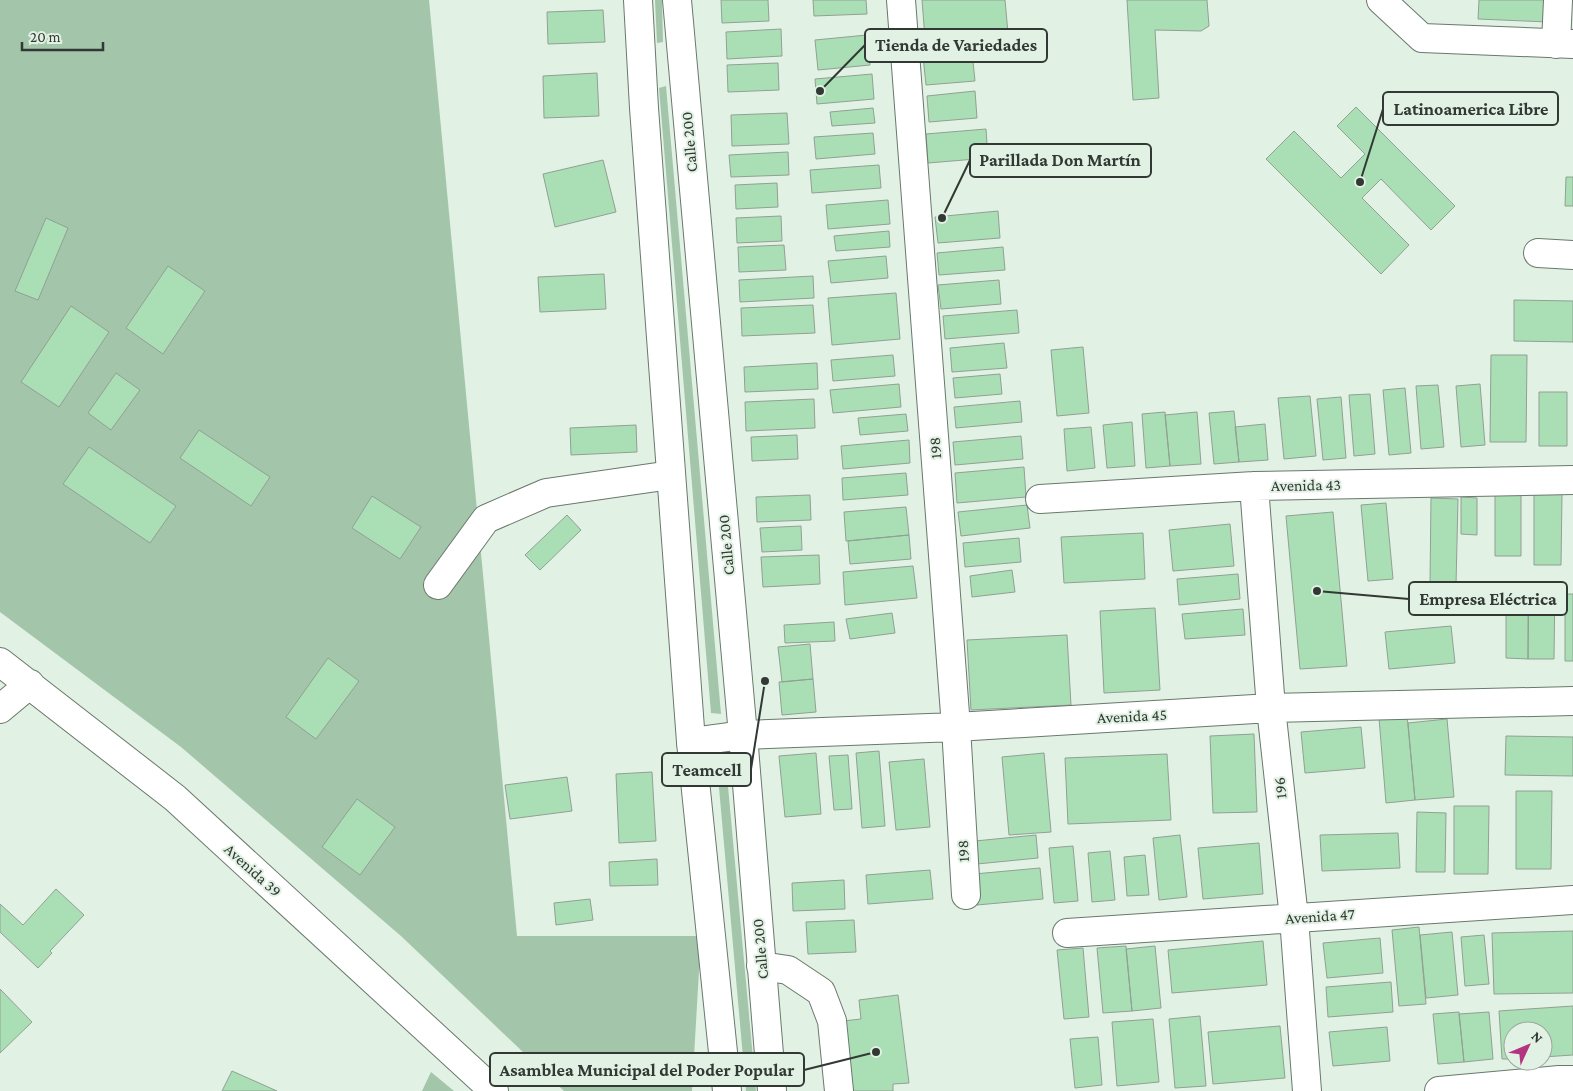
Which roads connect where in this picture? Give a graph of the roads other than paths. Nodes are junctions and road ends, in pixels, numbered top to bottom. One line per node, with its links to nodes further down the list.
1 (638, 0): 8 (street)
2 (677, 0): 7 (street, Calle 200)
3 (901, 0): 21 (street, 198)
4 (1381, 0): 6 (street)
5 (1558, 0): 6 (street)
6 (1564, 44)
7 (682, 66): 8 (street); 22 (street, Calle 200)
8 (642, 69): 11 (street)
9 (1538, 253): 10 (street)
10 (1573, 255)
11 (671, 475): 15 (street); 23 (street)
12 (1573, 480): 13 (street, Avenida 43)
13 (1254, 486): 14 (street, Avenida 43); 19 (street, 196)
14 (1040, 499)
15 (438, 585)
16 (0, 662): 17 (street, Avenida 39)
17 (30, 684): 20 (street); 30 (street, Avenida 39)
18 (1573, 701): 19 (street, Avenida 45)
19 (1271, 708): 21 (street, Avenida 45); 26 (street, 196)
20 (0, 709)
21 (956, 727): 22 (street, Avenida 45); 24 (street, 198)
22 (743, 735): 23 (street, Avenida 45); 28 (street, Calle 200)
23 (691, 742): 31 (street)
24 (966, 895)
25 (1573, 900): 26 (street, Avenida 47)
26 (1294, 918): 27 (street, Avenida 47); 34 (street, 196)
27 (1067, 933)
28 (762, 966): 32 (street, Calle 200); 33 (street)
29 (1573, 1080): 35 (street)
30 (494, 1091)
31 (726, 1091)
32 (772, 1091)
33 (840, 1091)
34 (1308, 1091)
35 (1439, 1091)

